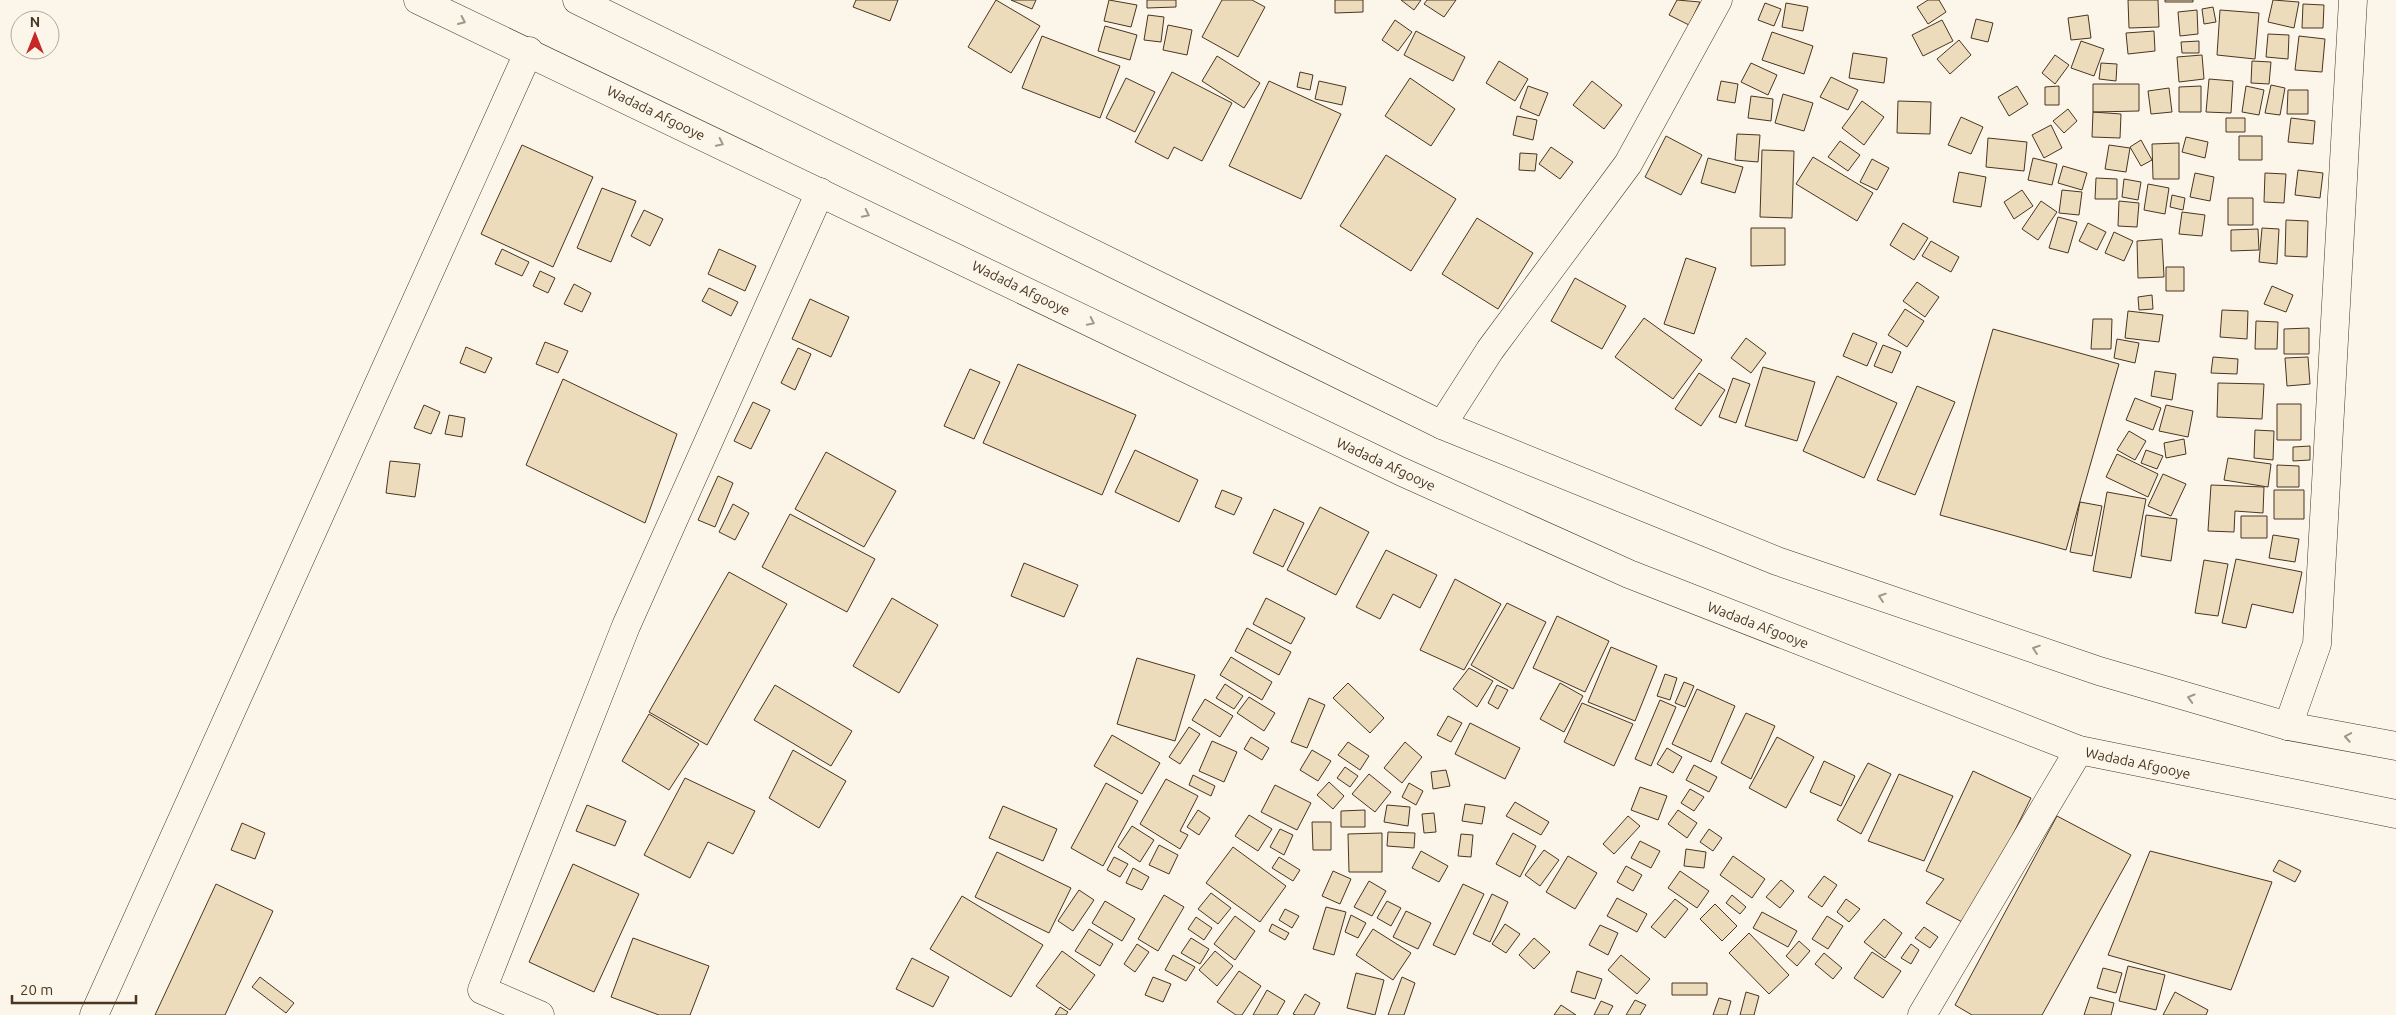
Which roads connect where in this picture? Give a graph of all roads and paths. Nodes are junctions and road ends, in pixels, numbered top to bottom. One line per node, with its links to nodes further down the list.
1 (418, 0): 5 (main road, Wadada Afgooye, one-way to 5)
2 (577, 0): 7 (main road)
3 (1718, 0): 7 (main road)
4 (2353, 0): 8 (main road)
5 (529, 51): 6 (main road, Wadada Afgooye, one-way to 6); 12 (main road)
6 (820, 192): 10 (main road, Wadada Afgooye, one-way to 10); 13 (main road)
7 (1442, 425): 8 (main road, one-way to 7)
8 (2288, 726): 9 (main road, one-way to 8)
9 (2396, 746)
10 (2080, 750): 11 (main road, Wadada Afgooye); 14 (main road)
11 (2396, 814)
12 (94, 1015)
13 (540, 1015)
14 (1922, 1015)

